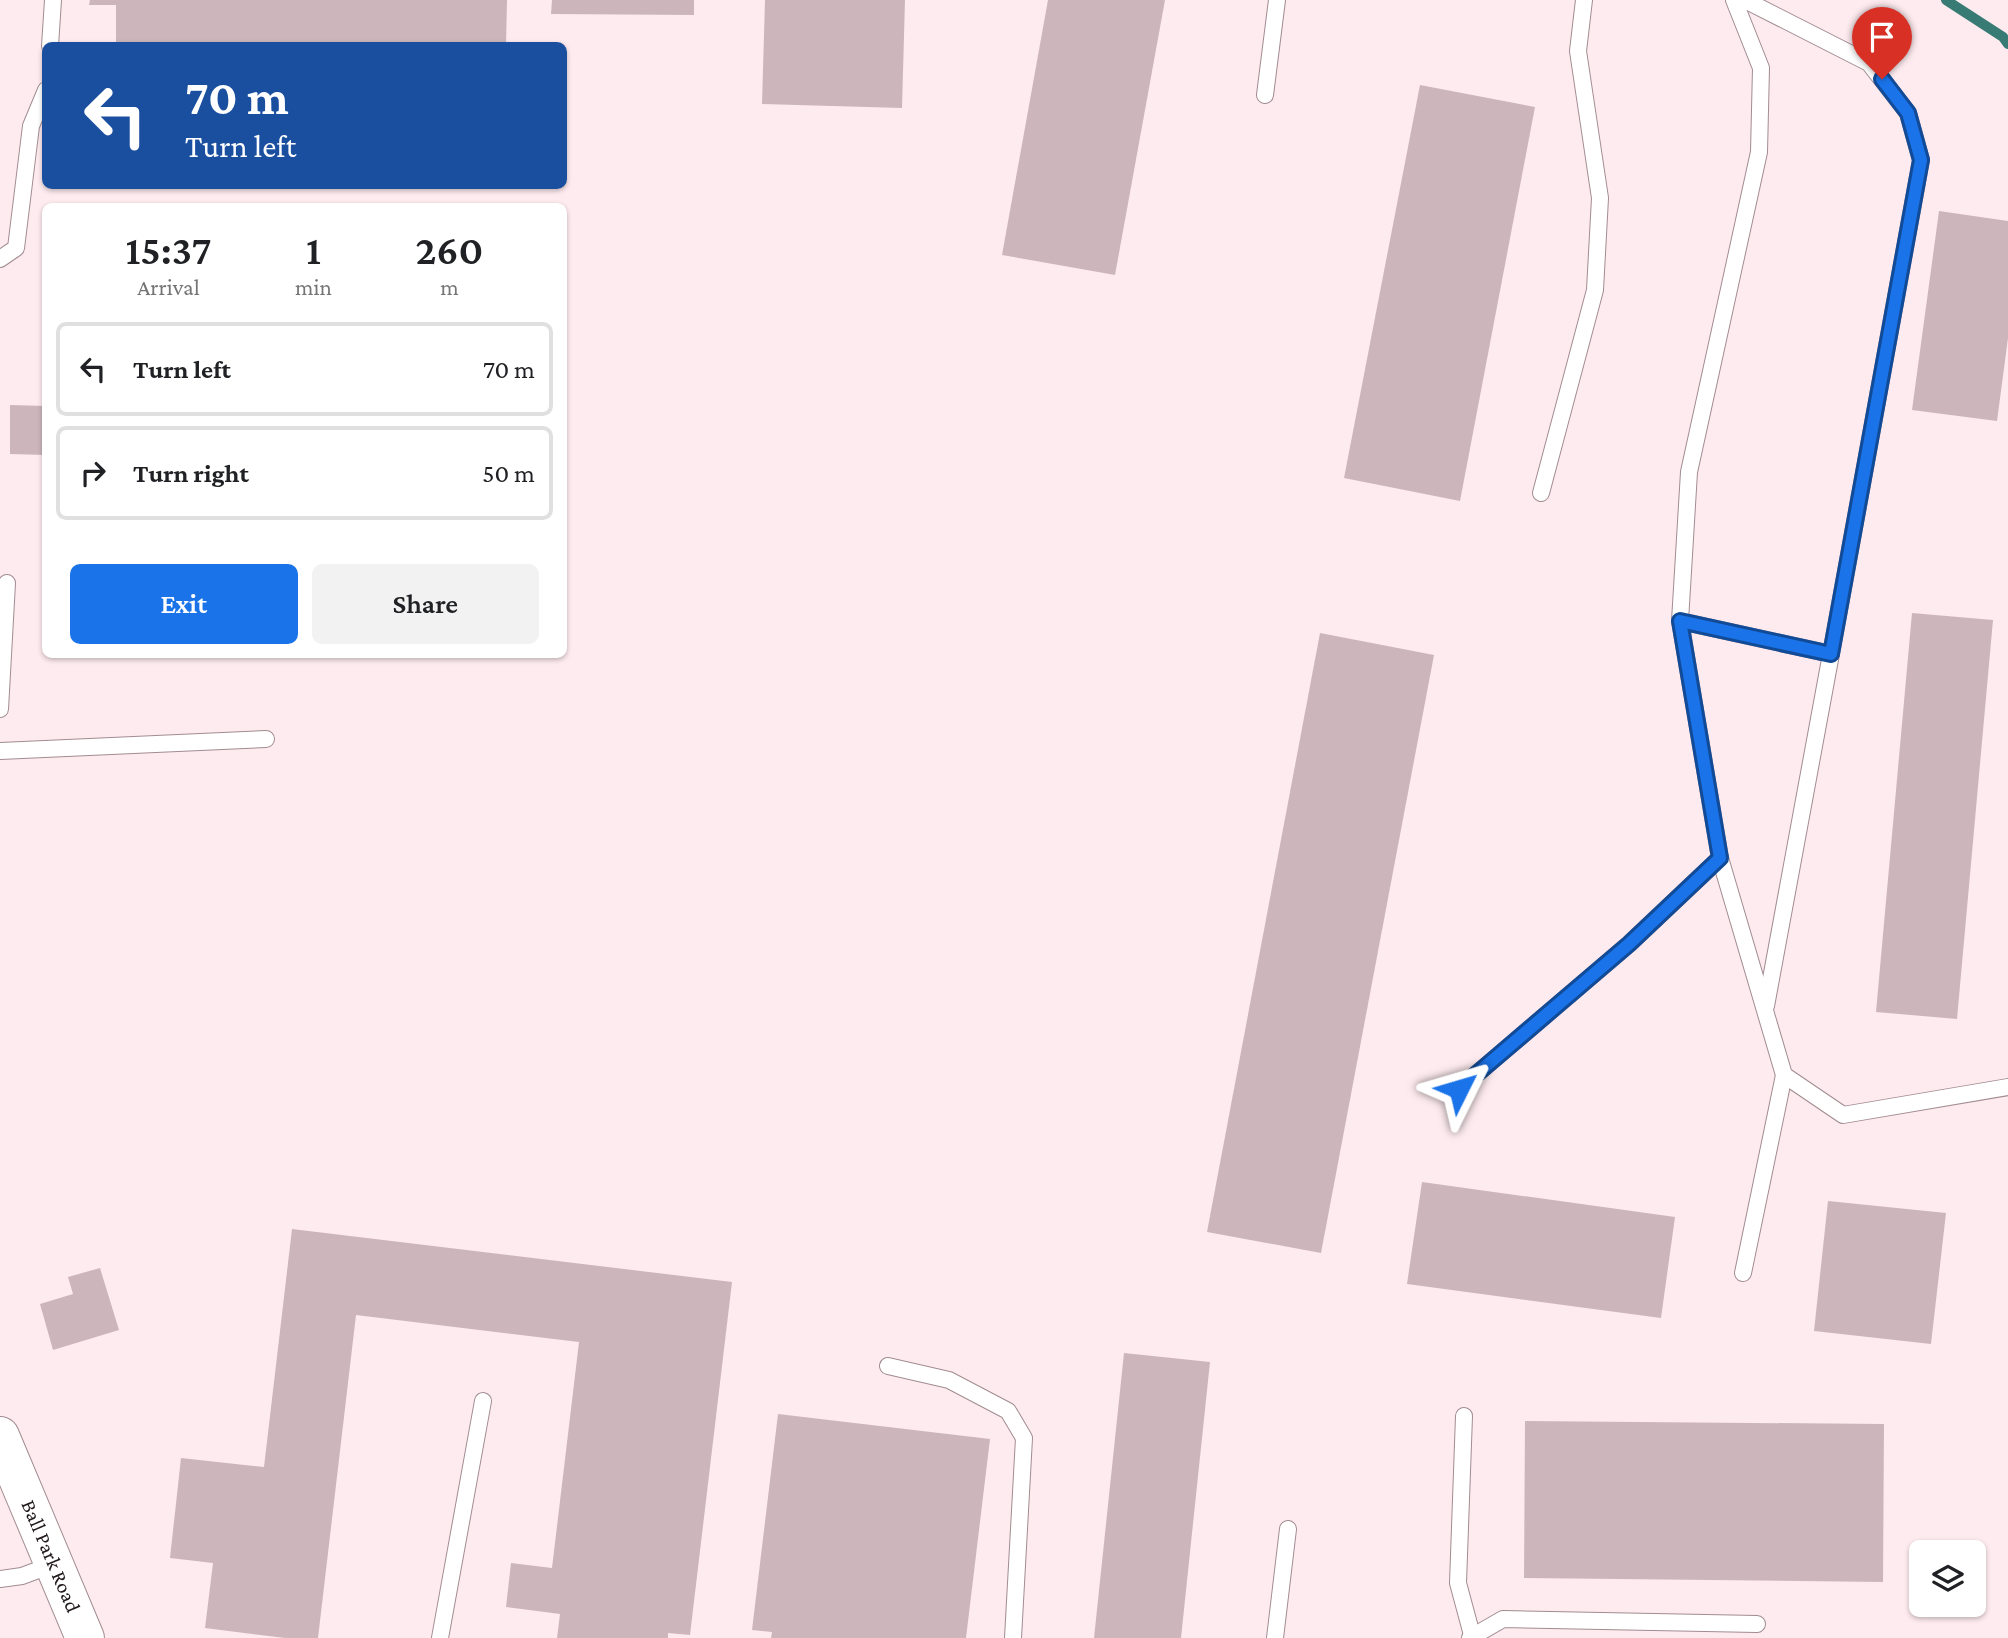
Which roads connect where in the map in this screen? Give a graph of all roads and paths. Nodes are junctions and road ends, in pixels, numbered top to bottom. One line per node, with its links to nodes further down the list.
1 (53, 0): 6 (lane)
2 (1278, 0): 7 (lane)
3 (1584, 0): 10 (lane)
4 (1734, 0): 12 (lane)
5 (1745, 0): 13 (lane)
6 (50, 42)
7 (1265, 95)
8 (42, 100): 9 (lane)
9 (0, 259)
10 (1541, 493)
11 (8, 583): 14 (lane)
12 (1680, 621): 13 (lane); 17 (lane)
13 (1831, 654): 18 (lane)
14 (0, 709)
15 (266, 739): 16 (lane)
16 (0, 751)
17 (1720, 858): 18 (lane); 21 (lane)
18 (1765, 1009): 19 (lane)
19 (1784, 1075): 20 (lane); 22 (lane)
20 (2008, 1087)
21 (1459, 1089)
22 (1744, 1273)
23 (888, 1366): 34 (lane)
24 (483, 1401): 33 (lane)
25 (1464, 1416): 31 (lane)
26 (0, 1436): 28 (street, Ball Park Road)
27 (1288, 1529): 35 (lane)
28 (54, 1563): 29 (lane); 32 (street, Ball Park Road)
29 (0, 1579)
30 (1757, 1624): 31 (lane)
31 (1471, 1636)
32 (85, 1638)
33 (440, 1638)
34 (1013, 1638)
35 (1275, 1638)

